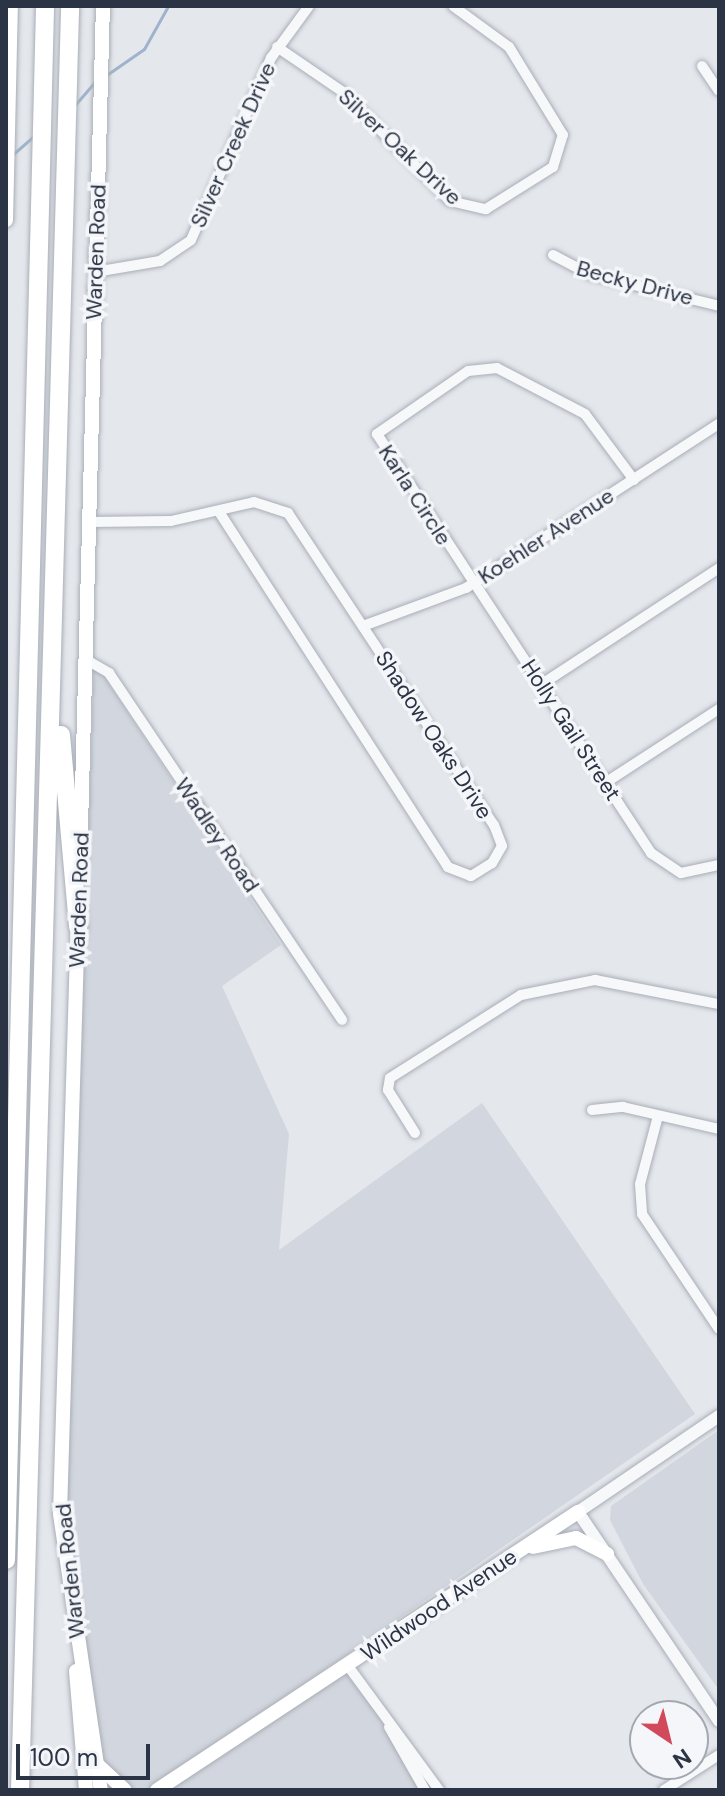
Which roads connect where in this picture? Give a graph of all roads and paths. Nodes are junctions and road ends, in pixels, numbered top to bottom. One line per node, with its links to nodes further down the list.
1 (11, 6): 10 (main road)
2 (45, 6): 40 (highway)
3 (70, 6): 21 (highway)
4 (103, 6): 13 (main road, Warden Road)
5 (309, 6): 7 (street, Silver Creek Drive)
6 (453, 6): 7 (street, Silver Oak Drive)
7 (277, 47): 13 (street, Silver Creek Drive)
8 (702, 66): 9 (street)
9 (719, 91)
10 (7, 191): 11 (main road)
11 (6, 220)
12 (553, 255): 14 (street, Becky Drive)
13 (95, 272): 18 (main road, Warden Road)
14 (719, 306)
15 (719, 424): 16 (street, Koehler Avenue)
16 (634, 480): 20 (street, Koehler Avenue); 20 (street, Karla Circle)
17 (219, 511): 18 (street, Shadow Oaks Drive); 22 (street, Shadow Oaks Drive); 22 (street, Shadow Oaks Drive)
18 (89, 522): 23 (main road, Warden Road)
19 (719, 568): 24 (street)
20 (472, 583): 22 (street, Koehler Avenue); 24 (street, Holly Gail Street)
21 (54, 626): 28 (highway); 48 (highway)
22 (363, 626)
23 (85, 659): 28 (main road, Warden Road); 30 (street, Wadley Road)
24 (542, 684): 26 (street, Holly Gail Street)
25 (719, 709): 26 (street)
26 (605, 783): 27 (street, Holly Gail Street)
27 (719, 865)
28 (78, 927): 41 (main road, Warden Road)
29 (719, 1004): 34 (street)
30 (342, 1020)
31 (592, 1110): 32 (street)
32 (658, 1116): 33 (street); 35 (street)
33 (719, 1129)
34 (415, 1133)
35 (719, 1329)
36 (719, 1416): 37 (street, Wildwood Avenue)
37 (578, 1512): 38 (main road, Wildwood Avenue); 39 (street)
38 (524, 1547): 39 (main road); 42 (main road, Wildwood Avenue)
39 (607, 1554): 43 (street)
40 (6, 1560)
41 (73, 1617): 46 (main road, Warden Road); 49 (main road)
42 (348, 1666): 44 (street); 47 (main road, Wildwood Avenue)
43 (719, 1721)
44 (389, 1725): 53 (street); 54 (street)
45 (719, 1755): 55 (street)
46 (99, 1766): 50 (main road, Warden Road); 51 (main road)
47 (160, 1788): 52 (main road)
48 (20, 1790)
49 (86, 1790)
50 (101, 1790)
51 (125, 1790)
52 (146, 1790)
53 (425, 1790)
54 (439, 1790)
55 (664, 1790)

